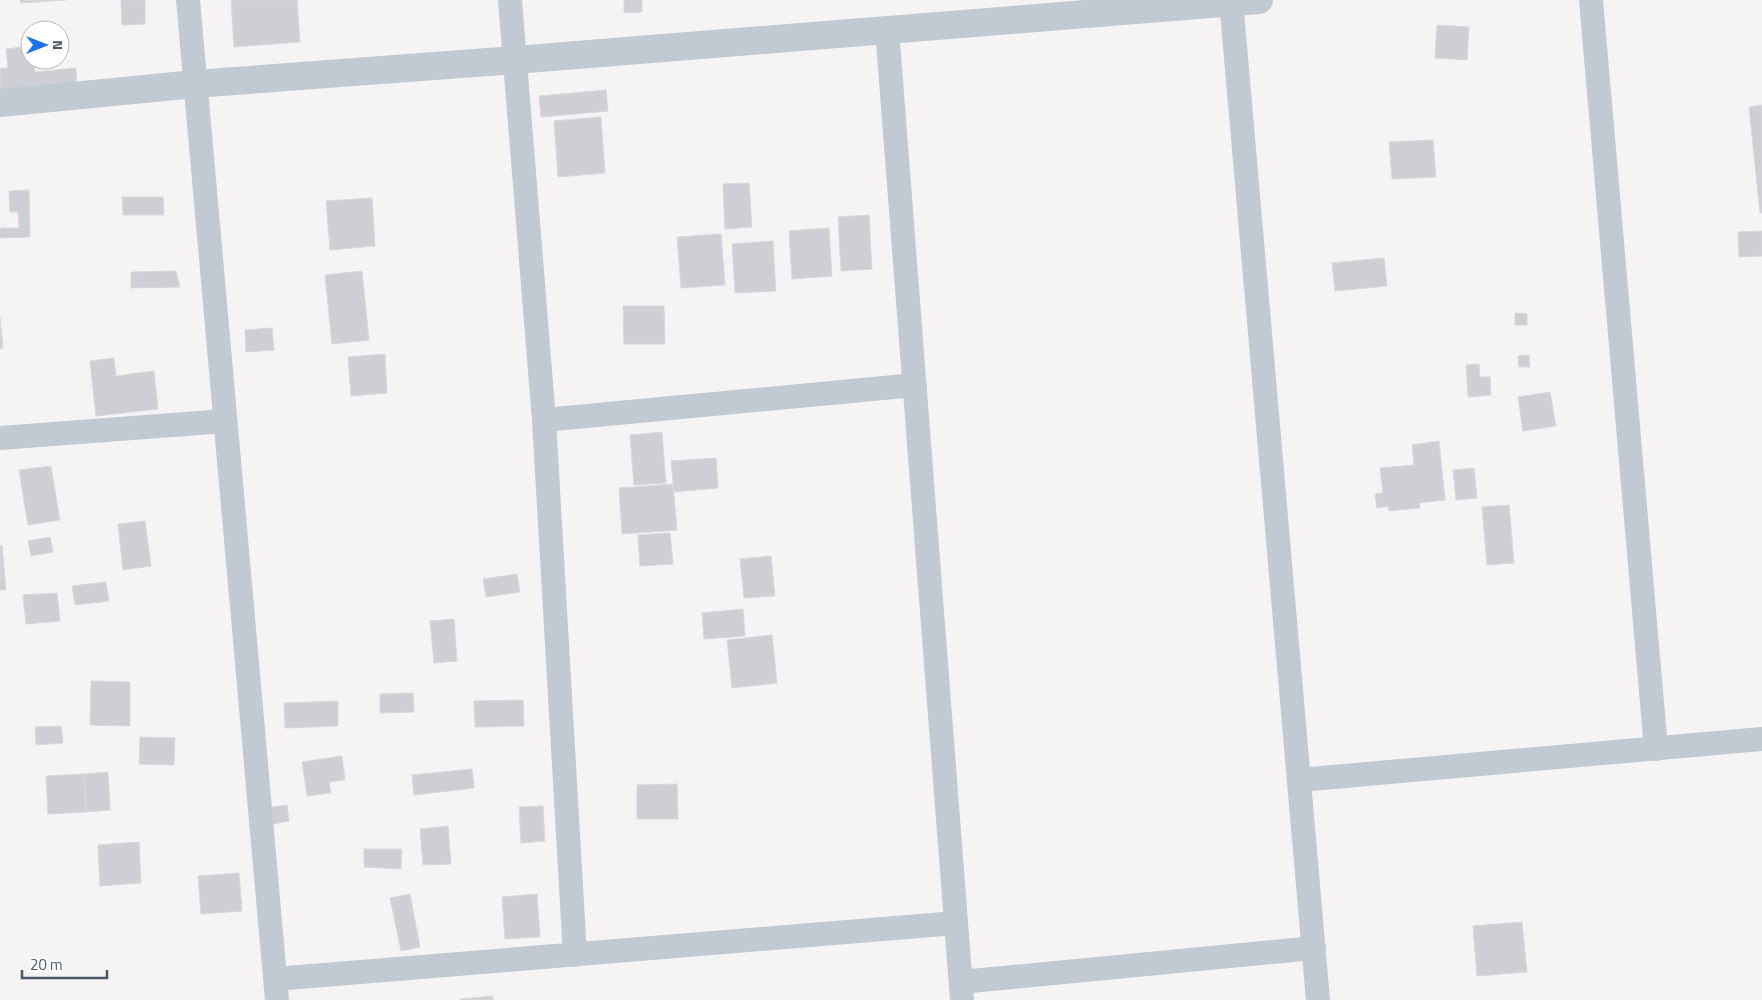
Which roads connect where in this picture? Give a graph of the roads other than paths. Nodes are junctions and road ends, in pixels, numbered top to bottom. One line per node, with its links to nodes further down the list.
1 (188, 0): 8 (street)
2 (510, 0): 7 (street)
3 (1259, 0): 5 (street)
4 (1590, 0): 15 (street)
5 (1231, 1): 6 (street); 16 (street)
6 (887, 29): 7 (street); 10 (street)
7 (515, 60): 8 (street); 11 (street)
8 (195, 84): 9 (street); 12 (street)
9 (0, 103)
10 (914, 385): 11 (street); 17 (street)
11 (544, 420): 19 (street)
12 (226, 421): 13 (street); 20 (street)
13 (0, 438)
14 (1762, 739): 15 (street)
15 (1656, 749): 16 (street)
16 (1299, 780): 18 (street)
17 (956, 923): 19 (street); 21 (street)
18 (1314, 948): 21 (street); 22 (street)
19 (575, 955): 20 (street)
20 (276, 990)
21 (961, 991)
22 (1318, 1000)

